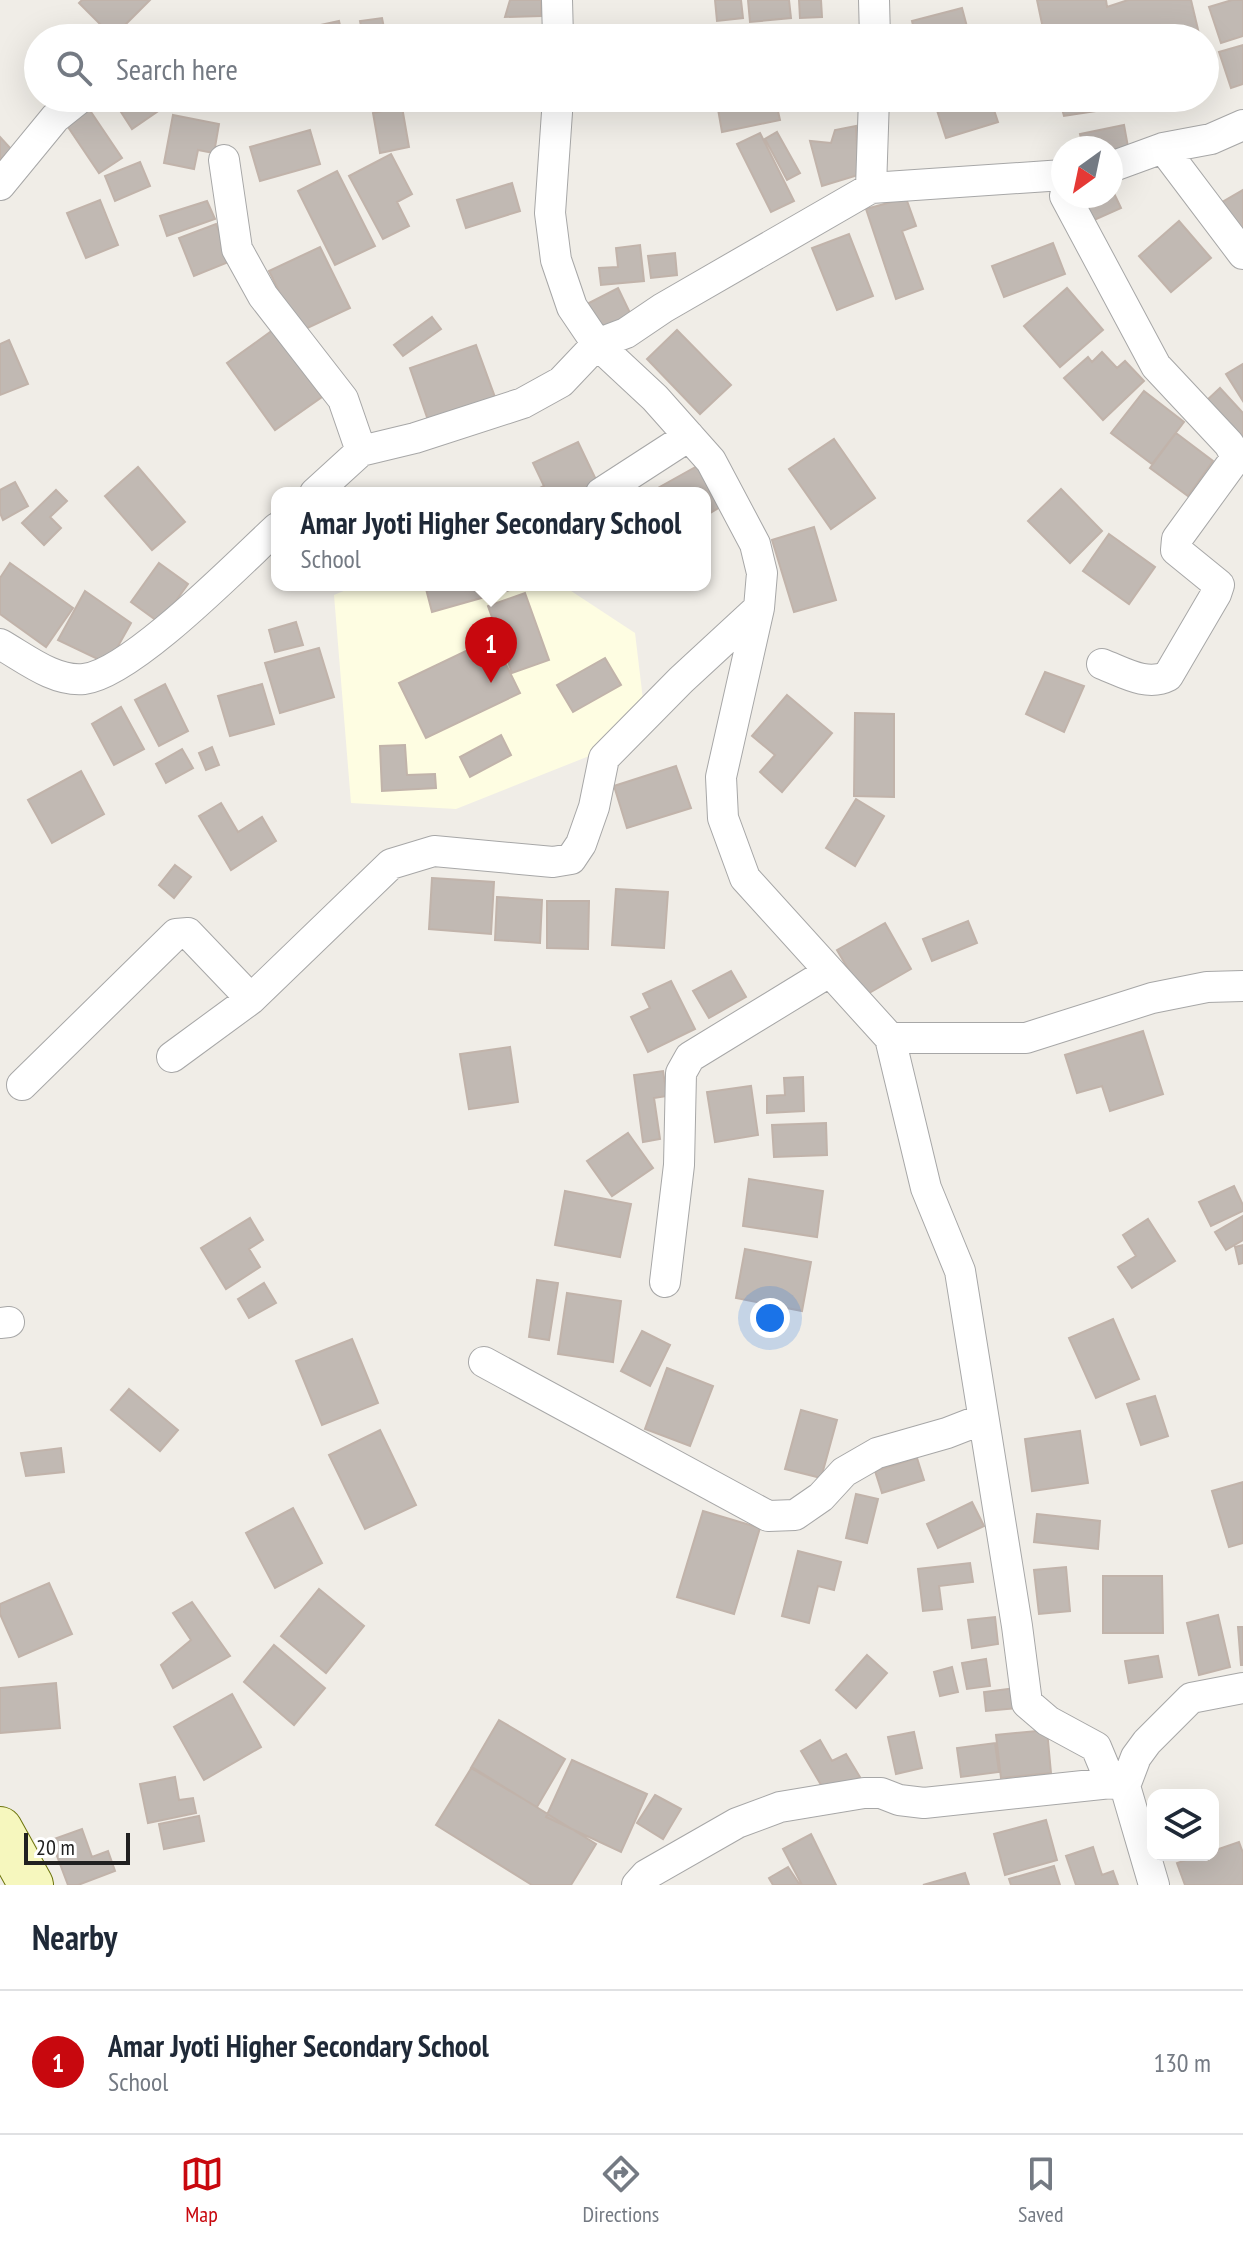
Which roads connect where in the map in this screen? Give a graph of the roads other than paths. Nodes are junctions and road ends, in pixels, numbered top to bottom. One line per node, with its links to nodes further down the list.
1 (557, 0): 3 (street)
2 (874, 0): 4 (street)
3 (558, 24)
4 (875, 24)
5 (62, 112): 12 (street)
6 (557, 112): 17 (street)
7 (874, 112): 14 (street)
8 (1243, 125): 9 (street)
9 (1163, 148): 11 (street); 16 (street)
10 (224, 160): 19 (street)
11 (1123, 163)
12 (0, 185)
13 (1051, 185): 14 (street)
14 (871, 188): 17 (street)
15 (1074, 208): 25 (street)
16 (1243, 254)
17 (597, 344): 18 (street); 19 (street)
18 (689, 436): 21 (street); 23 (street)
19 (361, 451): 20 (street)
20 (322, 487)
21 (610, 487)
22 (271, 533): 24 (street)
23 (759, 608): 26 (street); 28 (street)
24 (0, 644)
25 (1102, 664)
26 (829, 972): 29 (street); 32 (street)
27 (1243, 986): 29 (street)
28 (251, 999): 30 (street); 31 (street)
29 (890, 1038): 34 (street)
30 (172, 1057)
31 (22, 1085)
32 (665, 1282)
33 (484, 1362): 34 (street)
34 (983, 1419): 36 (street)
35 (1243, 1688): 36 (street)
36 (1118, 1785): 39 (street); 40 (street)
37 (0, 1829): 38 (street)
38 (31, 1885)
39 (637, 1885)
40 (1154, 1885)

